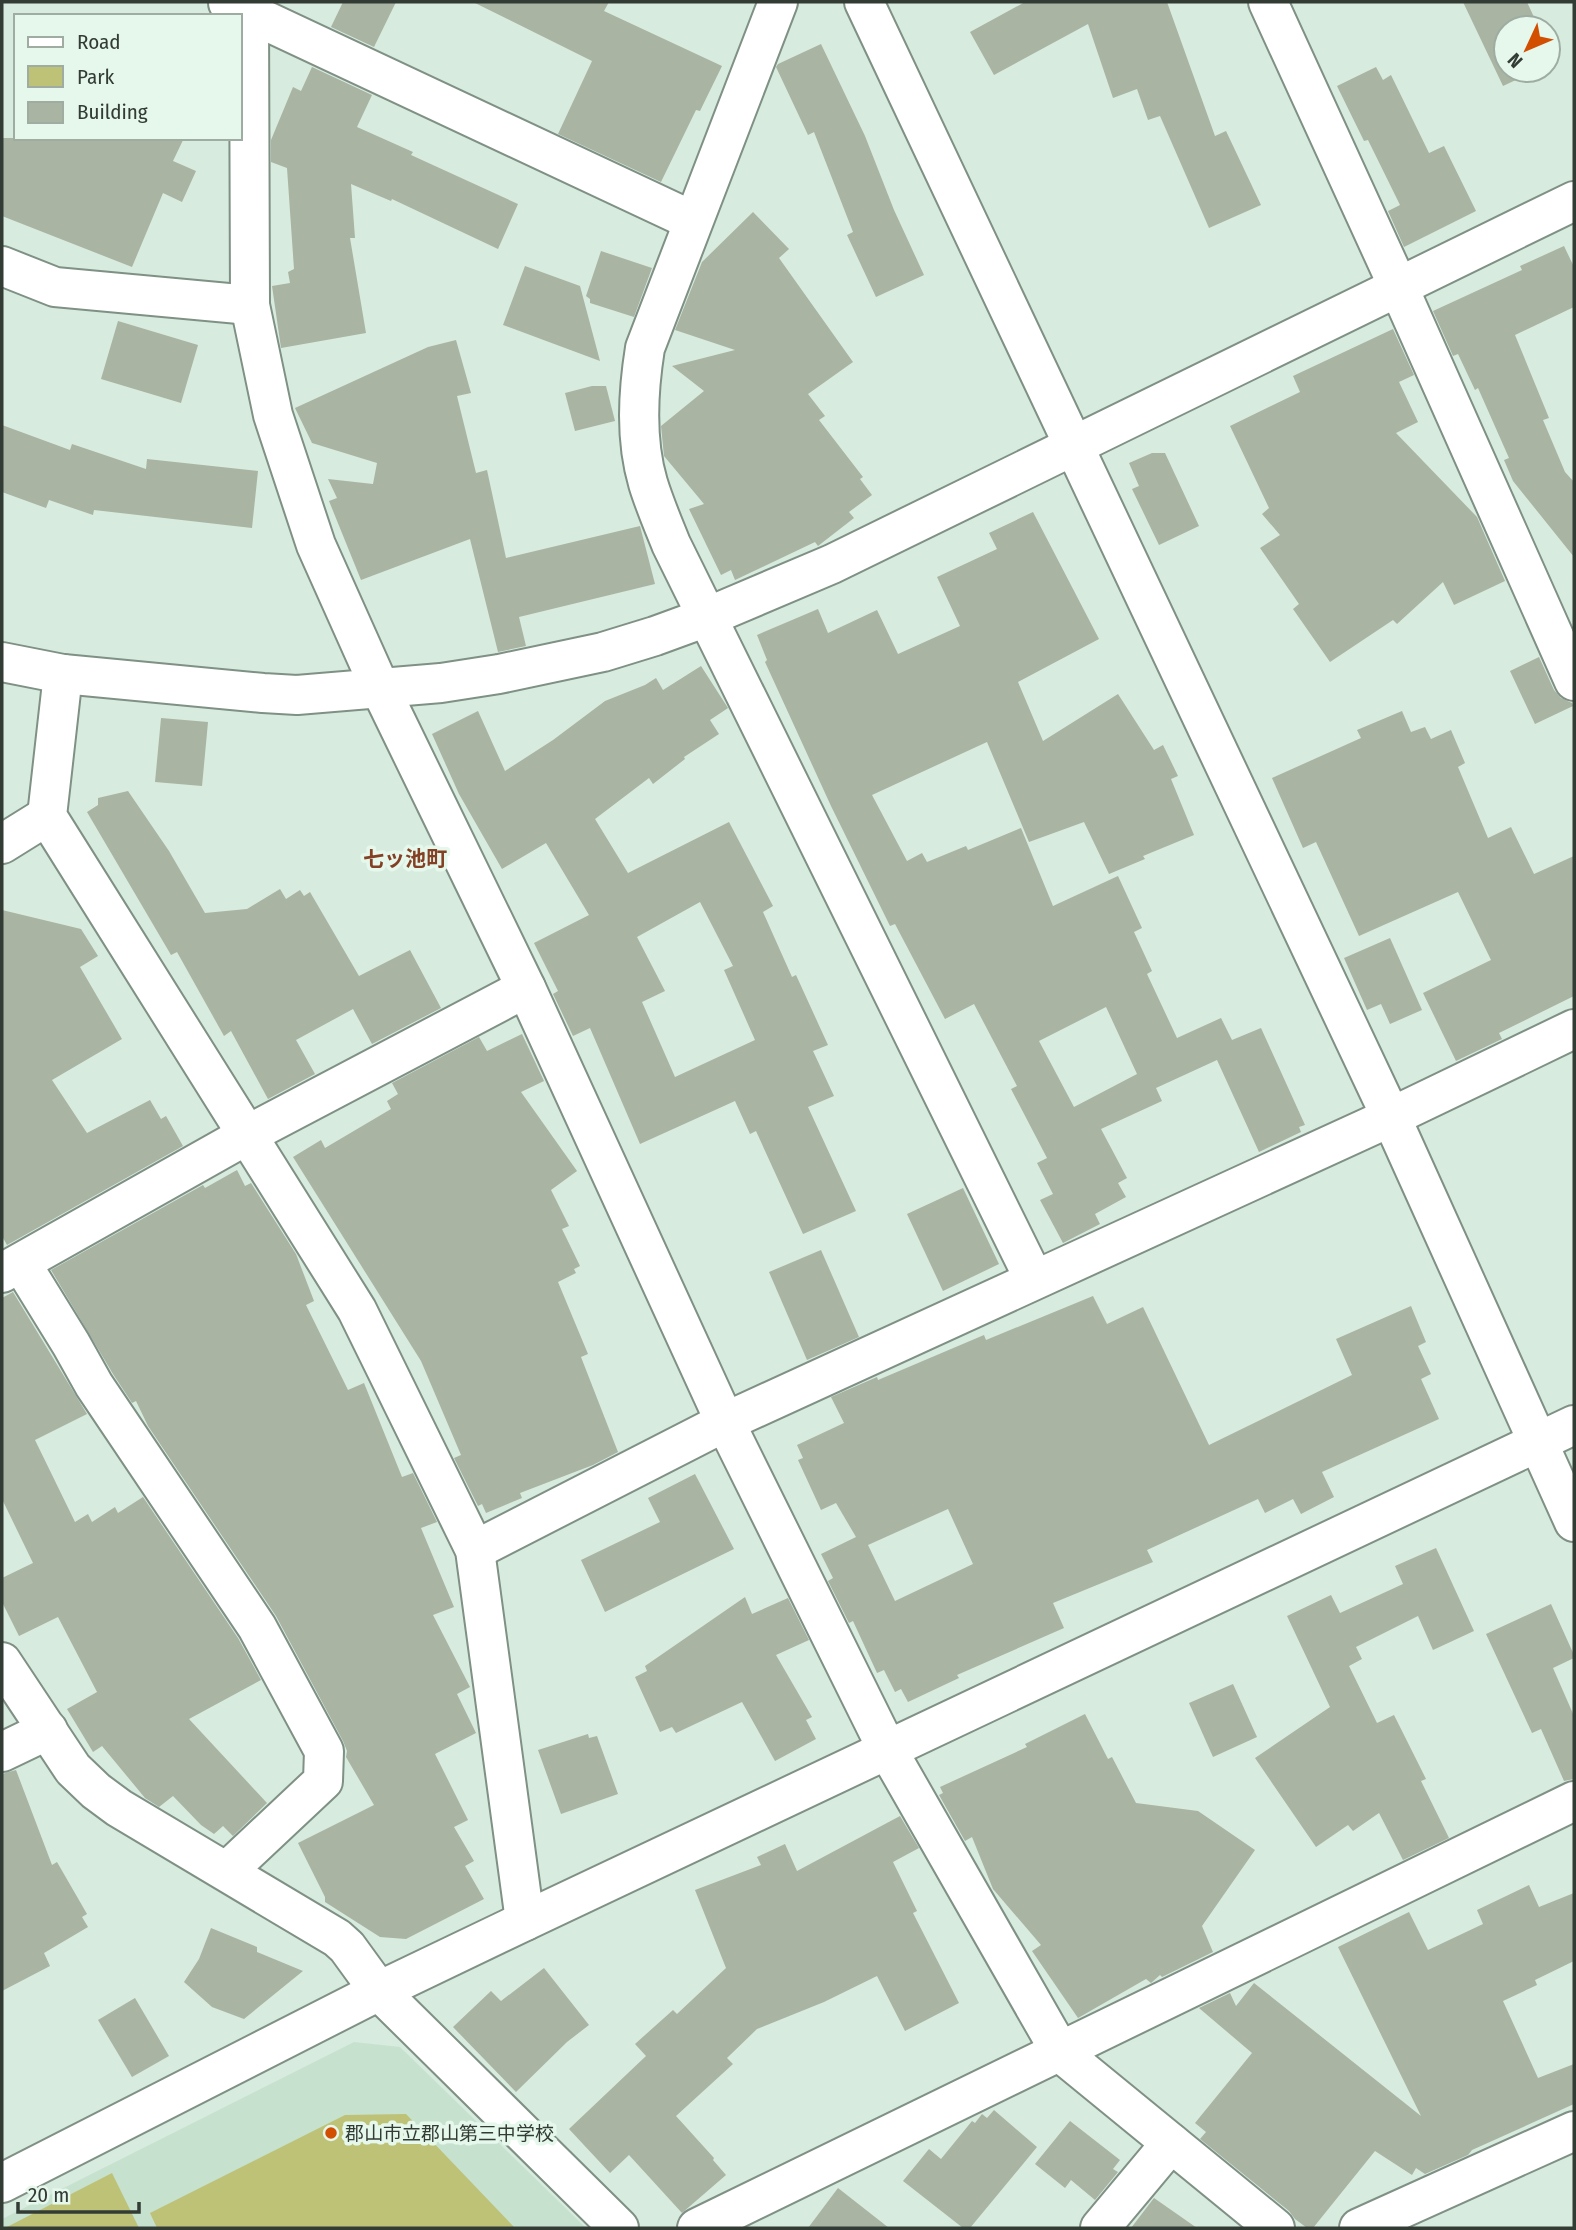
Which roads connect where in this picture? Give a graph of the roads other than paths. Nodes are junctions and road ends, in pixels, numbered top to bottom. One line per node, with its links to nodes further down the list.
1 (778, 2): 6 (street)
2 (864, 2): 10 (street)
3 (1268, 2): 8 (street)
4 (243, 5): 6 (street); 9 (street)
5 (1574, 201): 8 (street)
6 (693, 221): 11 (street)
7 (2, 266): 9 (street)
8 (1398, 286): 10 (street); 14 (street)
9 (250, 305): 15 (street)
10 (1074, 447): 11 (street); 20 (street)
11 (707, 617): 15 (street); 23 (street)
12 (2, 662): 13 (street)
13 (63, 674): 15 (street); 16 (street)
14 (1574, 681)
15 (380, 688): 18 (street)
16 (47, 816): 17 (street); 21 (street)
17 (2, 844)
18 (526, 988): 21 (street); 24 (street)
19 (1574, 1029): 20 (street)
20 (1391, 1117): 23 (street); 26 (street)
21 (247, 1135): 22 (street); 28 (street)
22 (11, 1268): 34 (street)
23 (1034, 1279): 24 (street)
24 (725, 1422): 28 (street); 31 (street)
25 (1574, 1425): 26 (street)
26 (1539, 1442): 27 (street); 31 (street)
27 (1574, 1522)
28 (475, 1550): 35 (street)
29 (2, 1662): 30 (street)
30 (48, 1730): 32 (street); 34 (street)
31 (887, 1749): 35 (street); 37 (street)
32 (2, 1752)
33 (1574, 1801): 37 (street)
34 (227, 1871): 36 (street)
35 (524, 1921): 36 (street)
36 (379, 1991): 40 (street); 41 (street)
37 (1061, 2053): 39 (street); 42 (street)
38 (1574, 2131): 45 (street)
39 (1171, 2143): 43 (street); 44 (street)
40 (2, 2183)
41 (619, 2228)
42 (698, 2228)
43 (1100, 2228)
44 (1275, 2228)
45 (1359, 2228)

